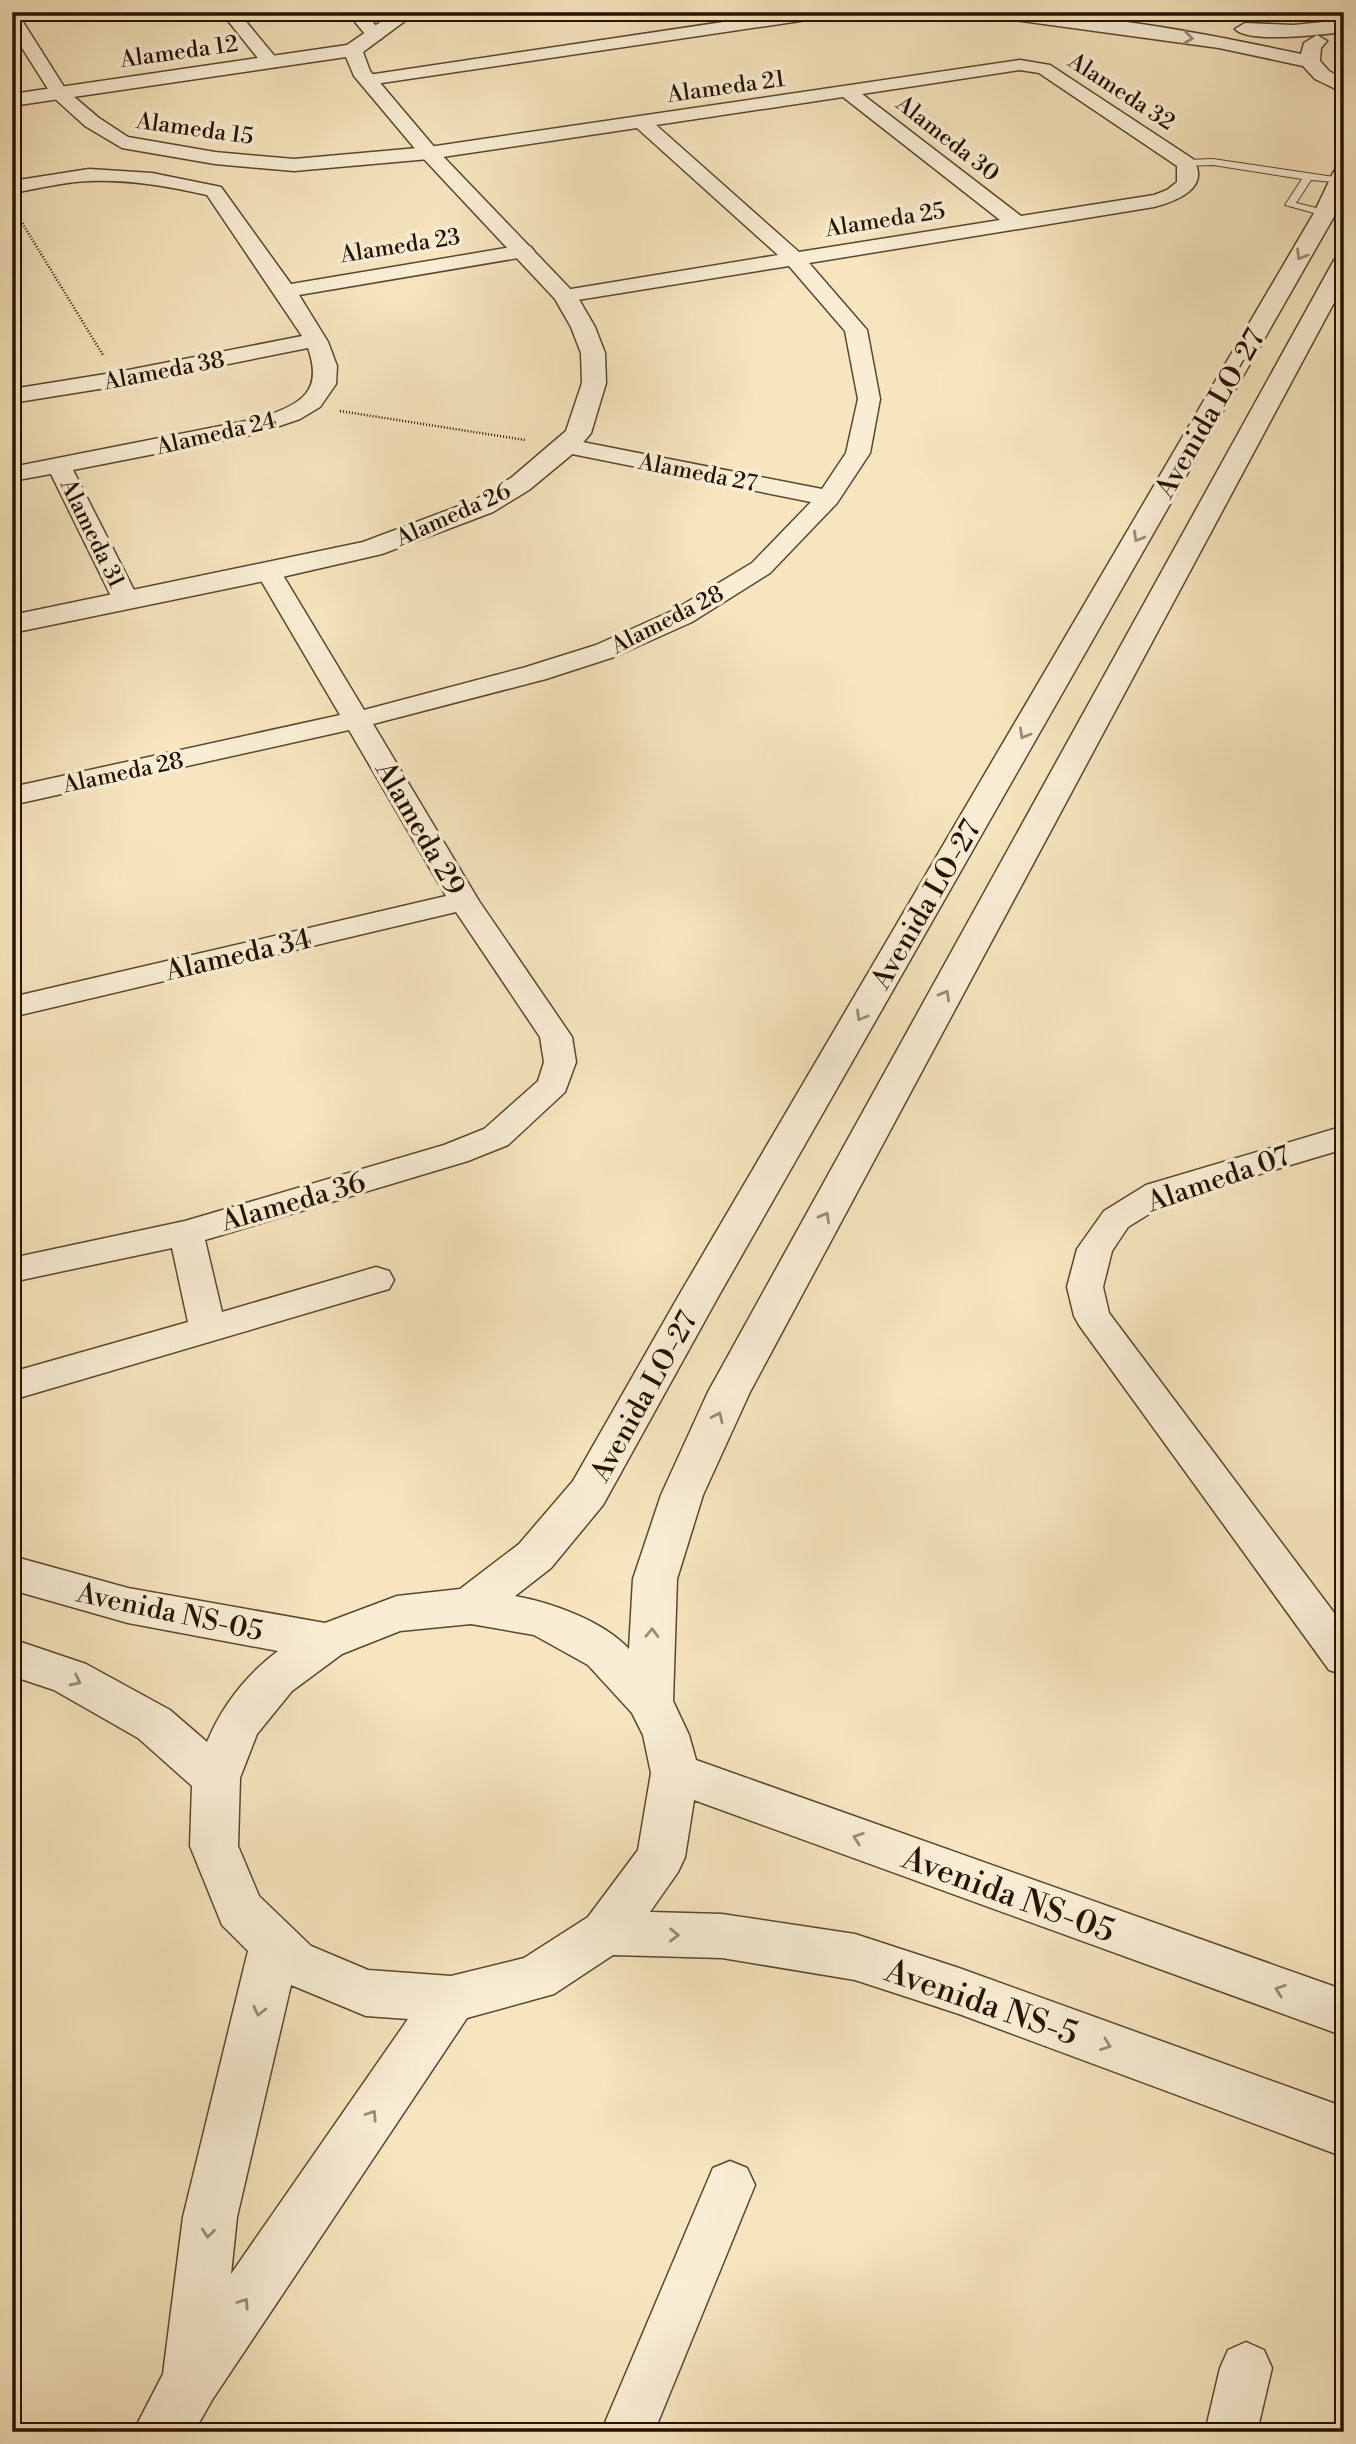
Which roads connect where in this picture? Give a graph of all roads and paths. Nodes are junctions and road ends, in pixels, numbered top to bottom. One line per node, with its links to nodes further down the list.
1 (229, 12): 12 (street)
2 (355, 12): 9 (street)
3 (408, 12): 9 (street)
4 (827, 12): 14 (street)
5 (999, 12): 11 (street, one-way to 11)
6 (1110, 12): 8 (street)
7 (14, 22): 17 (street, Alameda 15)
8 (1344, 27): 11 (street)
9 (375, 35): 10 (street)
10 (353, 50): 12 (street, Alameda 12); 14 (street, Alameda 26)
11 (1310, 62): 15 (street)
12 (271, 63): 17 (street, Alameda 12)
13 (1029, 65): 16 (street, Alameda 21); 22 (street, Alameda 32)
14 (368, 80): 21 (street, Alameda 26)
15 (1344, 87)
16 (848, 92): 19 (street, Alameda 21); 31 (street, Alameda 30)
17 (59, 93): 18 (street, Alameda 12); 20 (street, Alameda 15)
18 (12, 100)
19 (643, 123): 21 (street, Alameda 21); 33 (street, Alameda 28)
20 (122, 142): 23 (street, Alameda 15); 24 (street)
21 (429, 153): 23 (street, Alameda 15); 32 (street, Alameda 26)
22 (1186, 163): 25 (lane); 31 (street, Alameda 25)
23 (295, 165): 28 (street)
24 (86, 175): 27 (street); 28 (street)
25 (1308, 177): 26 (lane); 30 (lane)
26 (1342, 177): 30 (street, Avenida LO-27)
27 (12, 187)
28 (214, 191): 35 (street, Alameda 24)
29 (12, 208): 38 (path)
30 (1325, 213): 60 (street, Avenida LO-27, one-way to 60)
31 (1017, 223): 33 (street, Alameda 25)
32 (524, 251): 35 (street, Alameda 23); 36 (street, Alameda 26)
33 (793, 258): 36 (street, Alameda 25); 44 (street, Alameda 28)
34 (1344, 262): 64 (street, Avenida LO-27, one-way to 34)
35 (286, 290): 37 (street, Alameda 24)
36 (565, 296): 41 (street, Alameda 26)
37 (315, 340): 38 (street, Alameda 38); 40 (street, Alameda 24)
38 (118, 379): 39 (street, Alameda 38)
39 (12, 396)
40 (307, 406): 41 (path); 42 (street, Alameda 24)
41 (568, 446): 44 (street, Alameda 27); 45 (street, Alameda 26)
42 (59, 466): 43 (street, Alameda 24); 46 (street, Alameda 31)
43 (12, 474)
44 (828, 498): 48 (street, Alameda 28)
45 (269, 572): 46 (street, Alameda 26); 48 (street, Alameda 29)
46 (126, 600): 47 (street, Alameda 26)
47 (12, 624)
48 (358, 720): 49 (street, Alameda 28); 50 (street, Alameda 29)
49 (12, 796)
50 (464, 901): 51 (street, Alameda 34); 52 (street, Alameda 29)
51 (12, 1007)
52 (553, 1085): 54 (street, Alameda 36)
53 (1344, 1137): 63 (street, Alameda 07)
54 (186, 1233): 55 (street, Alameda 36); 57 (street)
55 (12, 1269)
56 (376, 1279): 57 (street)
57 (207, 1327): 58 (street)
58 (12, 1386)
59 (14, 1574): 61 (street, Avenida NS-05)
60 (471, 1606): 61 (street); 64 (street)
61 (326, 1641): 66 (street)
62 (12, 1657): 66 (street, one-way to 66)
63 (1344, 1658)
64 (650, 1701): 65 (street)
65 (675, 1773): 67 (street); 70 (street, Avenida NS-05, one-way to 65)
66 (216, 1778): 68 (street)
67 (606, 1933): 69 (street); 71 (street, Avenida NS-5, one-way to 71)
68 (275, 1945): 69 (street); 74 (street, one-way to 74)
69 (451, 1999): 74 (street, one-way to 69)
70 (1344, 2013)
71 (1344, 2132)
72 (730, 2185): 76 (street)
73 (1246, 2368): 77 (street)
74 (192, 2380): 75 (street)
75 (162, 2432)
76 (627, 2432)
77 (1230, 2432)

